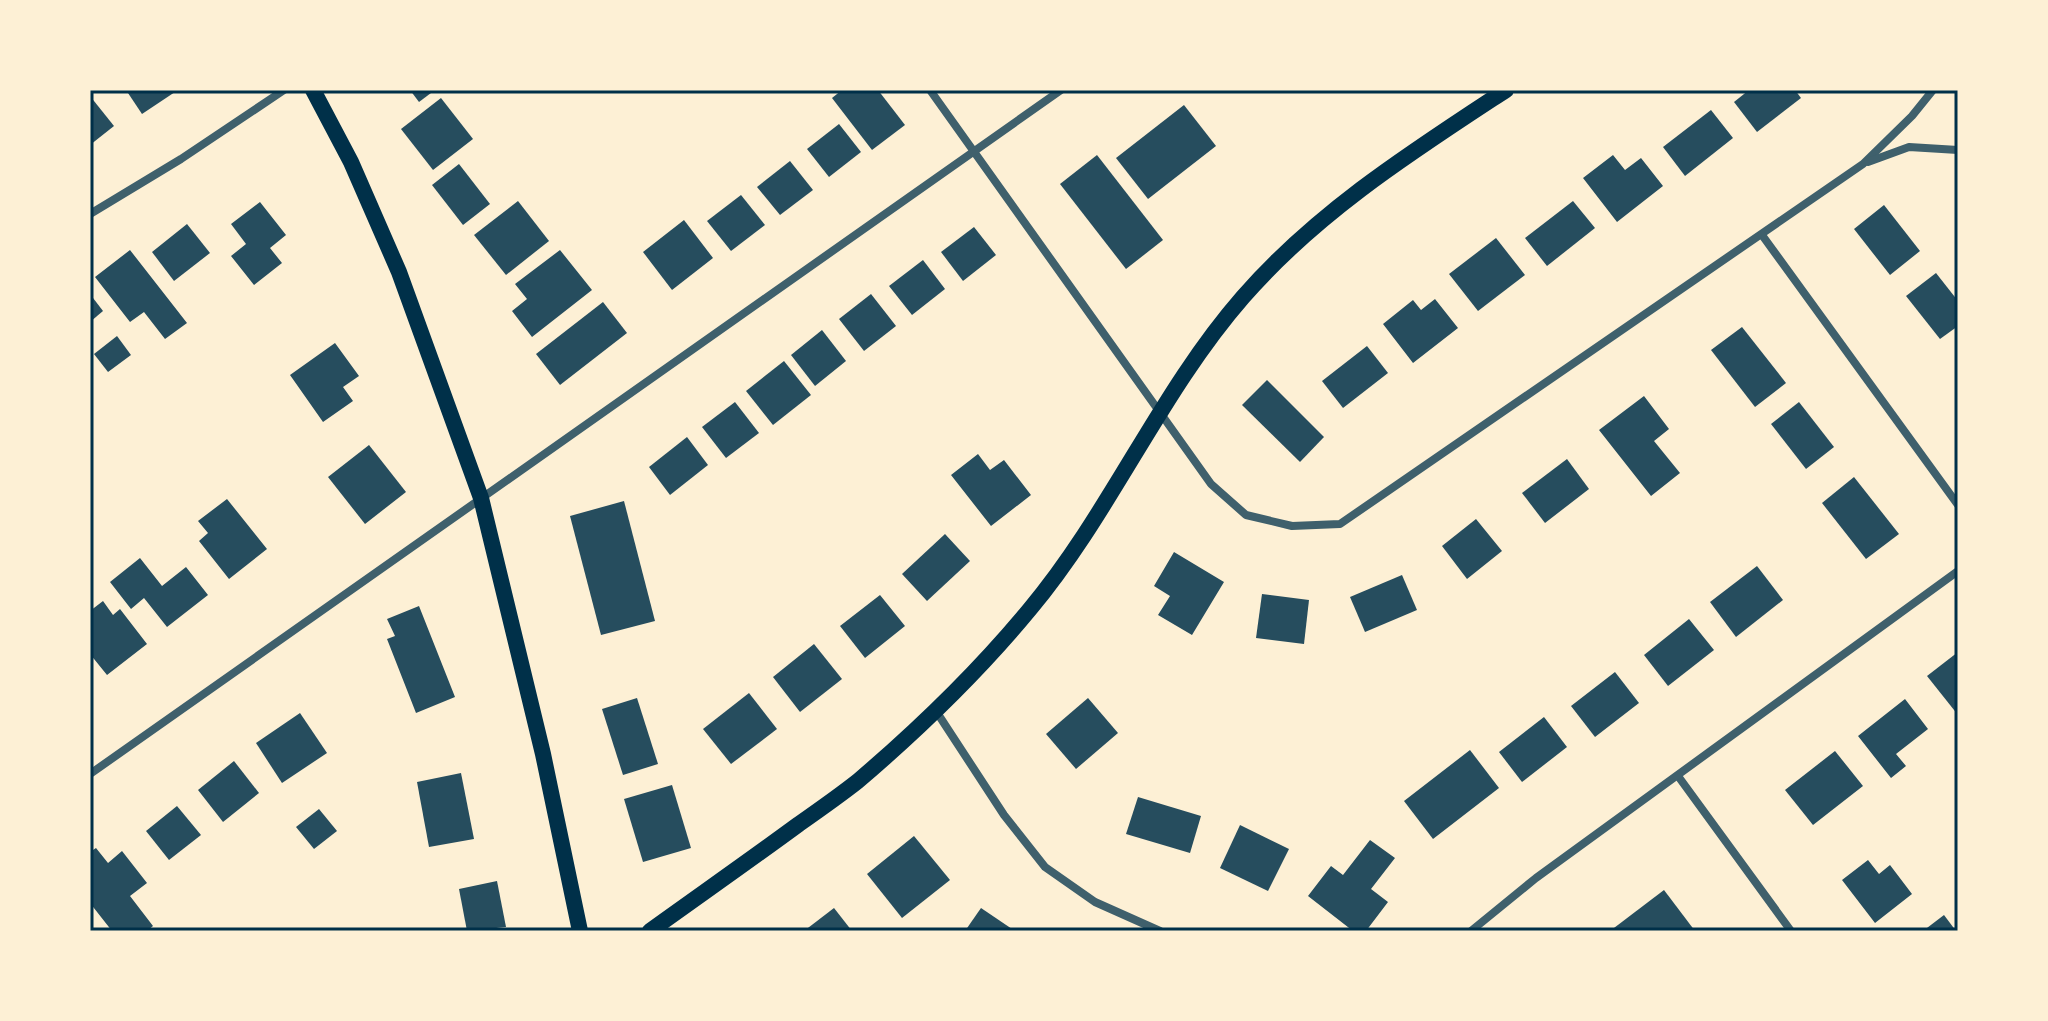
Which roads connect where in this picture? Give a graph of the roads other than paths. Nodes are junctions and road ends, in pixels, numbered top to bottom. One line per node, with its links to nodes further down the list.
1 (284, 90): 10 (street)
2 (313, 90): 13 (main road)
3 (930, 90): 8 (street)
4 (1061, 90): 8 (street)
5 (1506, 90): 12 (main road)
6 (1933, 90): 9 (street)
7 (1958, 150): 9 (street)
8 (973, 153): 12 (street); 13 (street)
9 (1863, 164): 11 (street)
10 (90, 214)
11 (1762, 235): 12 (street); 14 (street)
12 (1160, 412): 16 (main road)
13 (481, 498): 17 (street); 19 (main road)
14 (1958, 505)
15 (1958, 571): 18 (street)
16 (936, 711): 20 (main road); 21 (street)
17 (90, 774)
18 (1678, 776): 22 (street); 23 (street)
19 (580, 931)
20 (650, 931)
21 (1160, 931)
22 (1471, 931)
23 (1791, 931)

